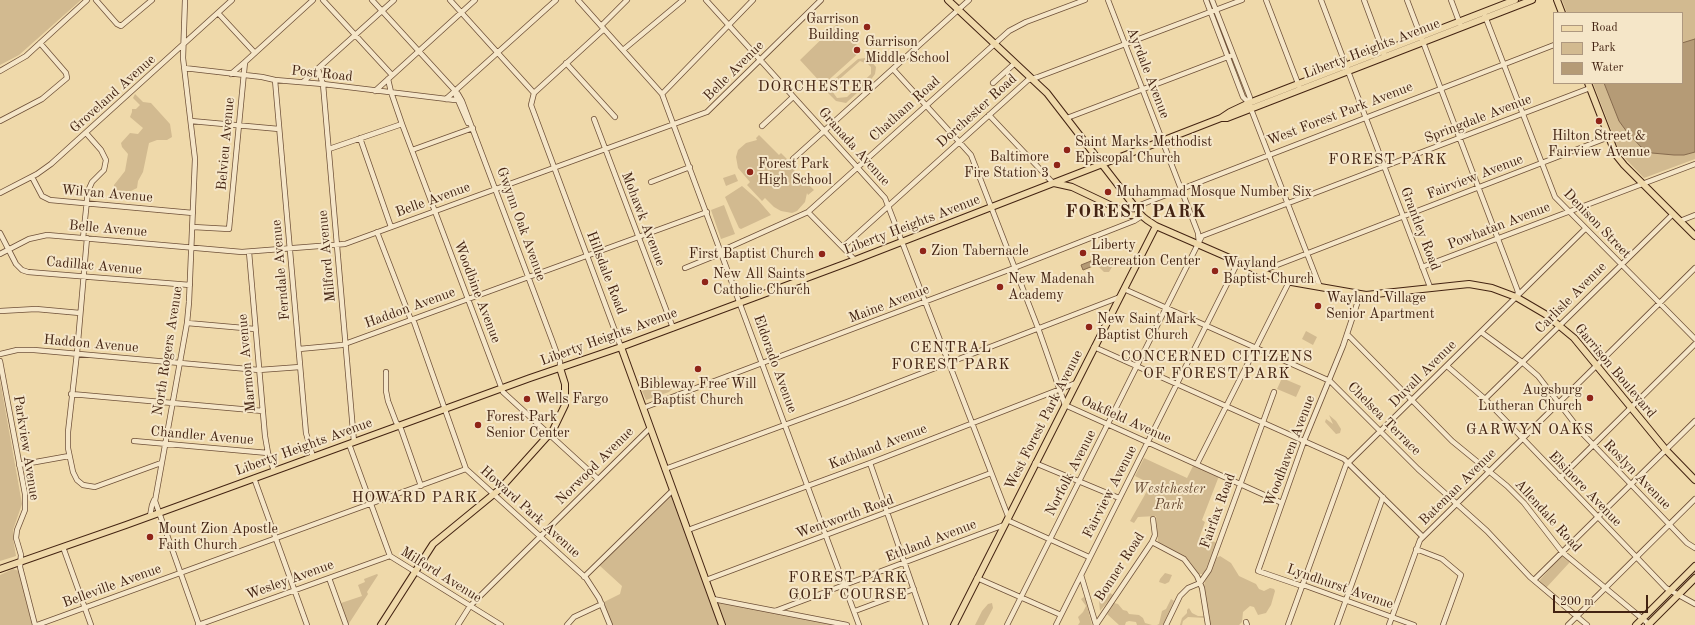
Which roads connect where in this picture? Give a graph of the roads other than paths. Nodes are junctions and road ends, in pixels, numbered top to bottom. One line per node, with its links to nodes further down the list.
1 (87, 0): 47 (street)
2 (96, 0): 3 (street)
3 (152, 0)
4 (185, 0): 51 (street, North Rogers Avenue)
5 (232, 0): 40 (street, Groveland Avenue)
6 (313, 0): 54 (street)
7 (323, 0): 45 (street)
8 (372, 0): 34 (street, Gwynn Oak Avenue)
9 (394, 0): 34 (street)
10 (450, 0): 37 (street)
11 (475, 0): 37 (street)
12 (556, 0): 55 (street)
13 (578, 0): 44 (street, Eldorado Avenue)
14 (627, 0): 44 (street)
15 (683, 0): 52 (street)
16 (706, 0): 43 (street, Granada Avenue)
17 (754, 0): 43 (street)
18 (821, 0): 59 (street, Belle Avenue)
19 (948, 0): 35 (main road, Garrison Boulevard)
20 (969, 0): 35 (street)
21 (1085, 0): 48 (street, Chatham Road)
22 (1108, 0): 49 (street, Ayrdale Avenue)
23 (1206, 0): 38 (street)
24 (1212, 0): 36 (street)
25 (1242, 0): 36 (street, Dorchester Road)
26 (1266, 0): 78 (street)
27 (1321, 0): 67 (street, Grantley Road)
28 (1364, 0): 56 (street)
29 (1407, 0): 46 (street)
30 (1452, 0): 42 (street)
31 (1515, 0): 41 (main road, Liberty Heights Avenue)
32 (1532, 0): 41 (main road, Liberty Heights Avenue)
33 (1557, 0): 39 (main road)
34 (382, 10): 45 (street); 53 (street, Gwynn Oak Avenue)
35 (958, 10): 48 (main road, Garrison Boulevard); 65 (street)
36 (1216, 10): 38 (street, Dorchester Road); 57 (street)
37 (461, 12): 53 (street); 55 (street)
38 (1211, 12): 49 (street, Dorchester Road); 58 (street)
39 (1562, 12)
40 (218, 13): 51 (street, Groveland Avenue); 54 (street)
41 (1485, 15): 42 (main road, Liberty Heights Avenue); 63 (street, Denison Street)
42 (1461, 24): 46 (main road, Liberty Heights Avenue)
43 (729, 25): 59 (street, Granada Avenue); 85 (street)
44 (603, 28): 52 (street, Eldorado Avenue); 61 (street)
45 (355, 35): 66 (street); 71 (street)
46 (1422, 40): 56 (main road, Liberty Heights Avenue); 79 (street)
47 (40, 43): 68 (street); 95 (street)
48 (995, 44): 62 (main road, Garrison Boulevard); 89 (street, Chatham Road)
49 (1125, 44): 72 (street, Dorchester Road); 80 (street, Ayrdale Avenue)
50 (1553, 44): 63 (street, West Forest Park Avenue)
51 (183, 45): 64 (street, North Rogers Avenue); 106 (street, Groveland Avenue)
52 (623, 50): 85 (street, Eldorado Avenue)
53 (418, 51): 71 (street); 82 (street, Gwynn Oak Avenue)
54 (255, 53): 60 (street)
55 (498, 53): 82 (street); 84 (street)
56 (1384, 54): 67 (main road, Liberty Heights Avenue)
57 (1233, 55): 58 (street); 90 (street)
58 (1228, 57): 80 (street); 90 (street)
59 (760, 60): 86 (street, Granada Avenue); 100 (street, Belle Avenue)
60 (245, 62): 69 (street); 70 (street, Belvieu Avenue)
61 (566, 63): 84 (street); 93 (street)
62 (1015, 63): 72 (main road, Garrison Boulevard); 75 (street)
63 (1504, 64): 79 (street, West Forest Park Avenue); 91 (street, Denison Street)
64 (184, 68): 69 (street, Post Road); 98 (street, North Rogers Avenue)
65 (893, 68): 89 (street, Oakfield Avenue); 105 (street)
66 (318, 69): 74 (street); 76 (street, Milford Avenue)
67 (1347, 69): 78 (main road, Liberty Heights Avenue); 94 (street, Grantley Road)
68 (0, 71)
69 (231, 74): 70 (street, Post Road)
70 (244, 76): 73 (street, Post Road); 101 (street, Belvieu Avenue)
71 (390, 77): 81 (street); 83 (street, Woodbine Avenue)
72 (1032, 78): 92 (street, Dorchester Road); 96 (main road, Garrison Boulevard)
73 (275, 80): 74 (street, Post Road); 103 (street, Ferndale Avenue)
74 (303, 82): 76 (street, Post Road)
75 (993, 83)
76 (323, 84): 81 (street, Post Road); 112 (street, Milford Avenue)
77 (1589, 85): 91 (street, Springdale Avenue); 107 (main road)
78 (1299, 87): 90 (main road, Liberty Heights Avenue)
79 (1440, 88): 94 (street, West Forest Park Avenue); 109 (street)
80 (1142, 90): 96 (street); 110 (street, Ayrdale Avenue)
81 (375, 91): 83 (street, Post Road)
82 (454, 91): 87 (street); 88 (street, Gwynn Oak Avenue); 104 (street, Gwynn Oak Avenue)
83 (391, 92): 87 (street, Post Road); 99 (street, Woodbine Avenue)
84 (534, 93): 122 (street, Hillsdale Road)
85 (662, 94): 100 (street, Eldorado Avenue)
86 (794, 97): 102 (street); 105 (street, Granada Avenue)
87 (446, 99): 88 (street, Post Road)
88 (457, 99): 104 (street, Gwynn Oak Avenue)
89 (926, 105): 111 (street, Oakfield Avenue); 123 (street, Chatham Road)
90 (1250, 106): 110 (main road, Liberty Heights Avenue); 115 (street)
91 (1522, 114): 109 (street, Springdale Avenue); 117 (street, Denison Street)
92 (989, 115): 111 (street, Dorchester Road); 126 (street)
93 (614, 117)
94 (1365, 117): 115 (street, West Forest Park Avenue); 121 (street, Grantley Road)
95 (1, 118)
96 (1067, 118): 118 (main road, Garrison Boulevard)
97 (594, 119): 113 (street, Mohawk Avenue)
98 (191, 120): 101 (street); 141 (street, North Rogers Avenue)
99 (402, 124): 108 (street); 114 (street, Woodbine Avenue)
100 (674, 124): 113 (street, Belle Avenue); 120 (street, Eldorado Avenue)
101 (238, 125): 103 (street); 148 (street, Belvieu Avenue)
102 (762, 126)
103 (279, 128): 162 (street, Ferndale Avenue)
104 (471, 129): 114 (street); 130 (street, Gwynn Oak Avenue)
105 (824, 130): 116 (street); 123 (street, Granada Avenue)
106 (86, 133): 124 (street, Groveland Avenue); 132 (street)
107 (1609, 137): 117 (street, Fairview Avenue); 127 (main road)
108 (360, 138): 112 (street); 149 (street)
109 (1459, 138): 121 (street, Springdale Avenue); 128 (street)
110 (1162, 141): 118 (main road, Liberty Heights Avenue); 129 (street, Ayrdale Avenue)
111 (959, 142): 134 (street, Dorchester Road); 135 (street, Oakfield Avenue)
112 (329, 149): 158 (street, Milford Avenue)
113 (606, 149): 122 (street, Belle Avenue); 154 (street, Mohawk Avenue)
114 (412, 150): 137 (street, Woodbine Avenue)
115 (1269, 154): 129 (street, West Forest Park Avenue); 133 (street)
116 (793, 159)
117 (1542, 163): 128 (street, Fairview Avenue); 138 (street, Denison Street)
118 (1102, 164): 126 (main road, Liberty Heights Avenue); 136 (main road, Garrison Boulevard)
119 (1695, 164): 127 (street, Powhatan Avenue)
120 (690, 167): 125 (street); 139 (street, Eldorado Avenue)
121 (1384, 167): 133 (street, Springdale Avenue); 145 (street, Grantley Road)
122 (553, 168): 130 (street, Belle Avenue); 168 (street, Hillsdale Road)
123 (858, 168): 134 (street, Granada Avenue); 140 (street, Chatham Road)
124 (32, 177): 131 (street, Groveland Avenue); 132 (street, Wilvan Avenue)
125 (651, 182)
126 (1053, 183): 135 (main road, Liberty Heights Avenue); 144 (main road)
127 (1643, 183): 138 (street, Powhatan Avenue); 142 (main road)
128 (1478, 187): 145 (street, Fairview Avenue); 156 (street)
129 (1181, 188): 136 (street, West Forest Park Avenue); 159 (street, Ayrdale Avenue)
130 (494, 190): 137 (street, Belle Avenue); 178 (street, Gwynn Oak Avenue)
131 (0, 193)
132 (86, 203): 141 (street, Wilvan Avenue); 155 (street)
133 (1288, 204): 159 (street, Springdale Avenue); 166 (street)
134 (888, 206): 157 (street, Granada Avenue); 161 (street, Dorchester Road)
135 (991, 207): 157 (main road, Liberty Heights Avenue); 174 (street, Oakfield Avenue)
136 (1135, 207): 144 (main road, Garrison Boulevard)
137 (435, 211): 149 (street, Belle Avenue); 187 (street, Woodbine Avenue)
138 (1568, 211): 150 (street, Denison Street); 156 (street, Powhatan Avenue)
139 (707, 212): 154 (street, Haddon Avenue); 165 (street, Eldorado Avenue)
140 (808, 212): 161 (street); 165 (street, Chatham Road)
141 (193, 213): 148 (street, North Rogers Avenue)
142 (1673, 214): 146 (main road); 171 (street, Carlisle Avenue)
143 (1695, 215): 146 (street)
144 (1142, 216): 147 (main road, Garrison Boulevard); 174 (street, Maine Avenue)
145 (1403, 216): 166 (street, Fairview Avenue); 172 (street, Grantley Road)
146 (1680, 221): 153 (main road)
147 (1156, 226): 159 (main road, Garrison Boulevard); 183 (main road, West Forest Park Avenue)
148 (193, 227): 160 (street, North Rogers Avenue)
149 (392, 227): 151 (street, Belle Avenue)
150 (1585, 229): 171 (street, Denison Street); 186 (street, Duvall Avenue)
151 (377, 232): 158 (street, Belle Avenue); 194 (street, Howard Park Avenue)
152 (0, 233): 163 (street, Cadillac Avenue)
153 (1695, 236)
154 (638, 237): 168 (street, Haddon Avenue); 198 (street, Mohawk Avenue)
155 (85, 238): 160 (street, Belle Avenue); 163 (street, Belle Avenue); 177 (street)
156 (1497, 238): 172 (street, Powhatan Avenue); 186 (street)
157 (902, 241): 169 (main road, Liberty Heights Avenue); 189 (street, Granada Avenue)
158 (337, 245): 162 (street, Belle Avenue); 204 (street, Milford Avenue)
159 (1199, 245): 170 (main road, Garrison Boulevard); 191 (street, Norfolk Avenue)
160 (192, 247): 164 (street, Belle Avenue); 180 (street, North Rogers Avenue)
161 (843, 247): 169 (street)
162 (290, 248): 164 (street, Belle Avenue); 209 (street, Ferndale Avenue)
163 (8, 249): 167 (street, Belle Avenue); 177 (street, Cadillac Avenue)
164 (249, 252): 200 (street, Marmon Avenue)
165 (721, 252): 173 (street, Chatham Road); 188 (street, Eldorado Avenue)
166 (1307, 253): 176 (street, Fairview Avenue); 181 (street)
167 (0, 254)
168 (586, 256): 178 (street, Haddon Avenue); 206 (street, Hillsdale Road)
169 (855, 260): 188 (main road, Liberty Heights Avenue)
170 (1238, 262): 176 (main road, Garrison Boulevard); 196 (street, Fairview Avenue)
171 (1621, 265): 190 (street, Denison Street); 197 (street, Carlisle Avenue)
172 (1422, 267): 182 (street, Grantley Road)
173 (684, 268)
174 (1014, 268): 189 (street, Maine Avenue); 199 (street, Oakfield Avenue)
175 (1695, 268): 190 (street, Bateman Avenue)
176 (1259, 272): 179 (main road, Garrison Boulevard)
177 (83, 276): 180 (street, Cadillac Avenue); 193 (street)
178 (527, 278): 187 (street, Haddon Avenue); 221 (street, Gwynn Oak Avenue)
179 (1289, 282): 181 (main road, Garrison Boulevard); 208 (street)
180 (190, 285): 195 (street, North Rogers Avenue)
181 (1320, 287): 184 (main road, Garrison Boulevard)
182 (1430, 287): 184 (main road, Garrison Boulevard); 186 (main road, Garrison Boulevard)
183 (1124, 289): 185 (main road, West Forest Park Avenue); 191 (street, Chelsea Terrace)
184 (1360, 295): 202 (street, Woodhaven Avenue)
185 (1120, 297): 199 (street); 207 (main road, West Forest Park Avenue)
186 (1516, 297): 197 (main road, Garrison Boulevard); 201 (street, Duvall Avenue)
187 (468, 299): 194 (street, Haddon Avenue); 227 (street, Woodbine Avenue)
188 (740, 302): 198 (main road, Liberty Heights Avenue); 216 (street, Eldorado Avenue)
189 (925, 302): 215 (street, Granada Avenue); 216 (street, Maine Avenue)
190 (1659, 303): 203 (street, Denison Street); 217 (street, Bateman Avenue)
191 (1167, 308): 196 (street, Chelsea Terrace); 218 (street, Norfolk Avenue)
192 (0, 311): 193 (street)
193 (80, 313): 210 (street)
194 (412, 319): 204 (street, Haddon Avenue); 239 (street, Howard Park Avenue)
195 (186, 323): 200 (street); 214 (street, North Rogers Avenue)
196 (1206, 325): 208 (street, Chelsea Terrace); 226 (street, Fairview Avenue)
197 (1560, 325): 213 (street, Carlisle Avenue); 217 (main road, Garrison Boulevard)
198 (672, 328): 206 (main road, Liberty Heights Avenue)
199 (1038, 328): 215 (street); 228 (street, Oakfield Avenue)
200 (255, 329): 222 (street, Marmon Avenue)
201 (1481, 332): 213 (street, Roslyn Avenue); 219 (street, Duvall Avenue)
202 (1347, 334): 224 (street, Woodhaven Avenue); 232 (street, Allendale Road)
203 (1695, 339)
204 (346, 343): 209 (street, Haddon Avenue); 254 (street, Milford Avenue)
205 (1695, 344): 237 (street)
206 (621, 347): 221 (main road, Liberty Heights Avenue); 238 (main road, Hillsdale Road)
207 (1094, 347): 218 (street); 225 (main road, West Forest Park Avenue)
208 (1256, 348): 224 (street, Chelsea Terrace); 236 (street)
209 (299, 349): 220 (street, Ferndale Avenue)
210 (77, 353): 211 (street, Haddon Avenue); 214 (street, Haddon Avenue); 230 (street)
211 (0, 354)
212 (0, 361): 266 (street, Parkview Avenue)
213 (1522, 362): 231 (street, Carlisle Avenue); 233 (street, Roslyn Avenue)
214 (179, 363): 222 (street, Haddon Avenue); 234 (street, North Rogers Avenue)
215 (948, 363): 243 (street, Granada Avenue); 245 (street)
216 (763, 364): 238 (street, Maine Avenue); 245 (street, Eldorado Avenue)
217 (1596, 365): 233 (street, Bateman Avenue); 237 (main road, Garrison Boulevard)
218 (1137, 366): 226 (street); 244 (street, Norfolk Avenue)
219 (1447, 366): 231 (street, Elsinore Avenue); 232 (street, Duvall Avenue)
220 (300, 367): 222 (street, Haddon Avenue); 260 (street, Ferndale Avenue)
221 (560, 368): 227 (main road, Liberty Heights Avenue); 249 (main road, Gwynn Oak Avenue)
222 (259, 370): 240 (street, Marmon Avenue)
223 (386, 372): 246 (street)
224 (1330, 381): 248 (street, Chelsea Terrace); 252 (street, Woodhaven Avenue)
225 (1076, 383): 228 (street, Kathland Avenue); 235 (main road, West Forest Park Avenue)
226 (1177, 384): 236 (street); 253 (street, Fairview Avenue)
227 (502, 388): 239 (main road, Liberty Heights Avenue); 249 (street, Woodbine Avenue)
228 (1061, 389): 235 (street, Oakfield Avenue); 243 (street, Kathland Avenue)
229 (1274, 392): 242 (street, Fairfax Road)
230 (71, 394): 234 (street); 259 (street)
231 (1485, 399): 250 (street, Elsinore Avenue)
232 (1412, 400): 248 (street, Duvall Avenue); 270 (street, Allendale Road)
233 (1559, 402): 250 (street, Bateman Avenue); 256 (street, Roslyn Avenue)
234 (172, 403): 240 (street); 255 (street, North Rogers Avenue)
235 (1065, 404): 244 (street, Oakfield Avenue); 264 (main road, West Forest Park Avenue)
236 (1226, 406): 242 (street); 265 (street)
237 (1631, 407): 256 (street); 257 (main road, Garrison Boulevard)
238 (643, 408): 247 (main road, Hillsdale Road)
239 (444, 409): 246 (main road, Liberty Heights Avenue); 267 (street, Howard Park Avenue)
240 (263, 411): 258 (street, Marmon Avenue)
241 (1695, 421): 257 (street)
242 (1262, 422): 252 (street); 277 (street, Fairfax Road)
243 (972, 423): 263 (street, Kathland Avenue); 271 (street, Granada Avenue)
244 (1108, 424): 253 (street, Oakfield Avenue); 276 (street, Norfolk Avenue)
245 (786, 425): 268 (street); 280 (street, Eldorado Avenue)
246 (398, 426): 254 (main road, Liberty Heights Avenue); 279 (street)
247 (650, 428): 268 (main road, Hillsdale Road); 274 (street, Norwood Avenue)
248 (1380, 431): 261 (street, Duvall Avenue); 288 (street, Chelsea Terrace)
249 (549, 435): 274 (street, Woodbine Avenue); 282 (main road, Gwynn Oak Avenue)
250 (1522, 439): 270 (street, Bateman Avenue); 273 (street, Elsinore Avenue)
251 (134, 441): 255 (street, Chandler Avenue)
252 (1304, 441): 261 (street); 287 (street, Woodhaven Avenue)
253 (1147, 442): 265 (street, Oakfield Avenue); 285 (street, Fairview Avenue)
254 (351, 443): 260 (main road, Liberty Heights Avenue); 289 (street, Milford Avenue)
255 (164, 444): 258 (street, Chandler Avenue); 262 (street, North Rogers Avenue)
256 (1593, 445): 273 (street); 278 (street, Roslyn Avenue)
257 (1666, 450): 275 (main road, Garrison Boulevard); 278 (street)
258 (268, 453): 269 (street, Marmon Avenue)
259 (69, 456): 262 (street); 266 (street)
260 (313, 457): 269 (main road, Liberty Heights Avenue)
261 (1349, 462): 283 (street); 328 (street, Duvall Avenue)
262 (161, 463): 284 (street, North Rogers Avenue)
263 (870, 463): 280 (street, Kathland Avenue); 291 (street)
264 (1035, 463): 276 (street); 295 (main road, West Forest Park Avenue)
265 (1197, 464): 277 (street, Oakfield Avenue)
266 (20, 465): 311 (street, Parkview Avenue)
267 (466, 469): 279 (street, Belleville Avenue); 282 (street, Howard Park Avenue)
268 (665, 469): 281 (main road, Hillsdale Road)
269 (274, 471): 272 (main road, Liberty Heights Avenue)
270 (1488, 472): 288 (street, Bateman Avenue); 307 (street, Allendale Road)
271 (991, 473): 291 (street, Wentworth Road); 295 (street, Granada Avenue)
272 (254, 478): 290 (main road, Liberty Heights Avenue); 301 (street)
273 (1560, 478): 293 (street, Elsinore Avenue)
274 (598, 479): 299 (street, Norwood Avenue)
275 (1695, 480)
276 (1079, 481): 285 (street); 302 (street, Norfolk Avenue)
277 (1240, 484): 287 (street, Oakfield Avenue); 326 (street, Fairfax Road)
278 (1631, 484): 293 (street); 296 (street, Roslyn Avenue)
279 (421, 486): 289 (street, Belleville Avenue)
280 (808, 486): 297 (street, Kathland Avenue); 298 (street, Eldorado Avenue)
281 (673, 490): 297 (main road, Hillsdale Road); 320 (street)
282 (494, 495): 299 (street, Howard Park Avenue); 316 (main road, Gwynn Oak Avenue)
283 (1383, 497): 300 (street); 336 (street)
284 (155, 498): 290 (street, North Rogers Avenue); 292 (street)
285 (1119, 498): 309 (street, Fairview Avenue)
286 (1695, 499): 296 (street)
287 (1282, 503): 317 (street, Woodhaven Avenue)
288 (1457, 503): 300 (street, Bateman Avenue); 325 (street, Chelsea Terrace)
289 (371, 504): 301 (street, Belleville Avenue); 308 (street, Milford Avenue)
290 (159, 513): 292 (main road, Liberty Heights Avenue); 318 (street, North Rogers Avenue)
291 (887, 513): 298 (street, Wentworth Road); 312 (street)
292 (150, 516): 304 (main road, Liberty Heights Avenue)
293 (1598, 517): 307 (street); 310 (street, Elsinore Avenue)
294 (1153, 519): 303 (street, Bonner Road)
295 (1006, 520): 302 (street); 312 (street, Ethland Avenue); 322 (main road, West Forest Park Avenue)
296 (1670, 524): 305 (street, Roslyn Avenue); 310 (street)
297 (688, 530): 324 (main road, Hillsdale Road)
298 (826, 535): 324 (street, Wentworth Road); 327 (street, Eldorado Avenue)
299 (540, 536): 320 (street, Howard Park Avenue); 339 (street, Norwood Avenue)
300 (1423, 537): 306 (street, Bateman Avenue)
301 (276, 538): 318 (street, Belleville Avenue); 331 (street)
302 (1050, 539): 309 (street); 334 (street, Norfolk Avenue)
303 (1152, 542): 326 (street); 364 (street, Bonner Road)
304 (63, 547): 311 (main road, Liberty Heights Avenue); 340 (street)
305 (1695, 548)
306 (1416, 549): 345 (street, Bateman Avenue); 371 (street)
307 (1562, 552): 325 (street); 329 (street, Allendale Road)
308 (390, 556): 316 (street, Milford Avenue); 321 (street, Wesley Avenue)
309 (1090, 557): 319 (street, Fairview Avenue)
310 (1636, 557): 329 (street); 332 (street, Elsinore Avenue)
311 (21, 561): 313 (main road, Liberty Heights Avenue); 347 (street, Parkview Avenue)
312 (905, 562): 327 (street, Ethland Avenue); 330 (street)
313 (3, 566): 315 (main road, Liberty Heights Avenue)
314 (1695, 566): 332 (main road)
315 (0, 568)
316 (414, 571): 339 (street, Milford Avenue); 352 (main road, Gwynn Oak Avenue)
317 (1258, 571): 328 (street, Lyndhurst Avenue)
318 (180, 573): 340 (street, Belleville Avenue); 349 (street, North Rogers Avenue)
319 (1081, 575): 343 (street, Fairview Avenue); 364 (street)
320 (584, 577): 337 (street, Howard Park Avenue)
321 (328, 578): 331 (street, Wesley Avenue); 351 (street)
322 (978, 578): 334 (street); 361 (main road, West Forest Park Avenue)
323 (1695, 578): 333 (main road)
324 (706, 580): 335 (main road, Hillsdale Road)
325 (1534, 580): 344 (street, Chelsea Terrace)
326 (1200, 583): 365 (street, Fairfax Road); 366 (street)
327 (845, 585): 341 (street, Ethland Avenue); 342 (street, Eldorado Avenue)
328 (1303, 585): 336 (street, Lyndhurst Avenue); 367 (street, Duvall Avenue)
329 (1605, 588): 344 (street); 346 (street, Allendale Road)
330 (914, 589): 342 (street); 360 (street)
331 (294, 590): 349 (street, Wesley Avenue); 350 (street)
332 (1670, 591): 333 (street, Elsinore Avenue); 346 (main road)
333 (1678, 595): 338 (street, Elsinore Avenue); 375 (main road)
334 (1020, 597): 343 (street); 362 (street, Norfolk Avenue)
335 (713, 599): 341 (street); 357 (main road, Hillsdale Road)
336 (1346, 600): 345 (street, Lyndhurst Avenue); 368 (street)
337 (602, 604): 355 (street); 356 (street, Howard Park Avenue)
338 (1695, 604)
339 (470, 606): 353 (street, Norwood Avenue); 354 (street, Milford Avenue)
340 (85, 608): 347 (street, Belleville Avenue); 348 (street)
341 (775, 611): 358 (street)
342 (855, 611): 359 (street, Eldorado Avenue)
343 (1061, 615): 363 (street, Fairview Avenue)
344 (1576, 616): 372 (street); 373 (street, Chelsea Terrace)
345 (1392, 617): 369 (street, Bateman Avenue); 370 (street, Lyndhurst Avenue)
346 (1642, 618): 374 (main road); 375 (street, Allendale Road)
347 (36, 625)
348 (91, 625)
349 (198, 625)
350 (307, 625)
351 (346, 625)
352 (381, 625)
353 (458, 625)
354 (501, 625)
355 (566, 625)
356 (610, 625)
357 (722, 625)
358 (847, 625)
359 (859, 625)
360 (926, 625)
361 (954, 625)
362 (1007, 625)
363 (1056, 625)
364 (1096, 625)
365 (1166, 625)
366 (1208, 625)
367 (1288, 625)
368 (1337, 625)
369 (1389, 625)
370 (1414, 625)
371 (1443, 625)
372 (1568, 625)
373 (1587, 625)
374 (1636, 625)
375 (1649, 625)

